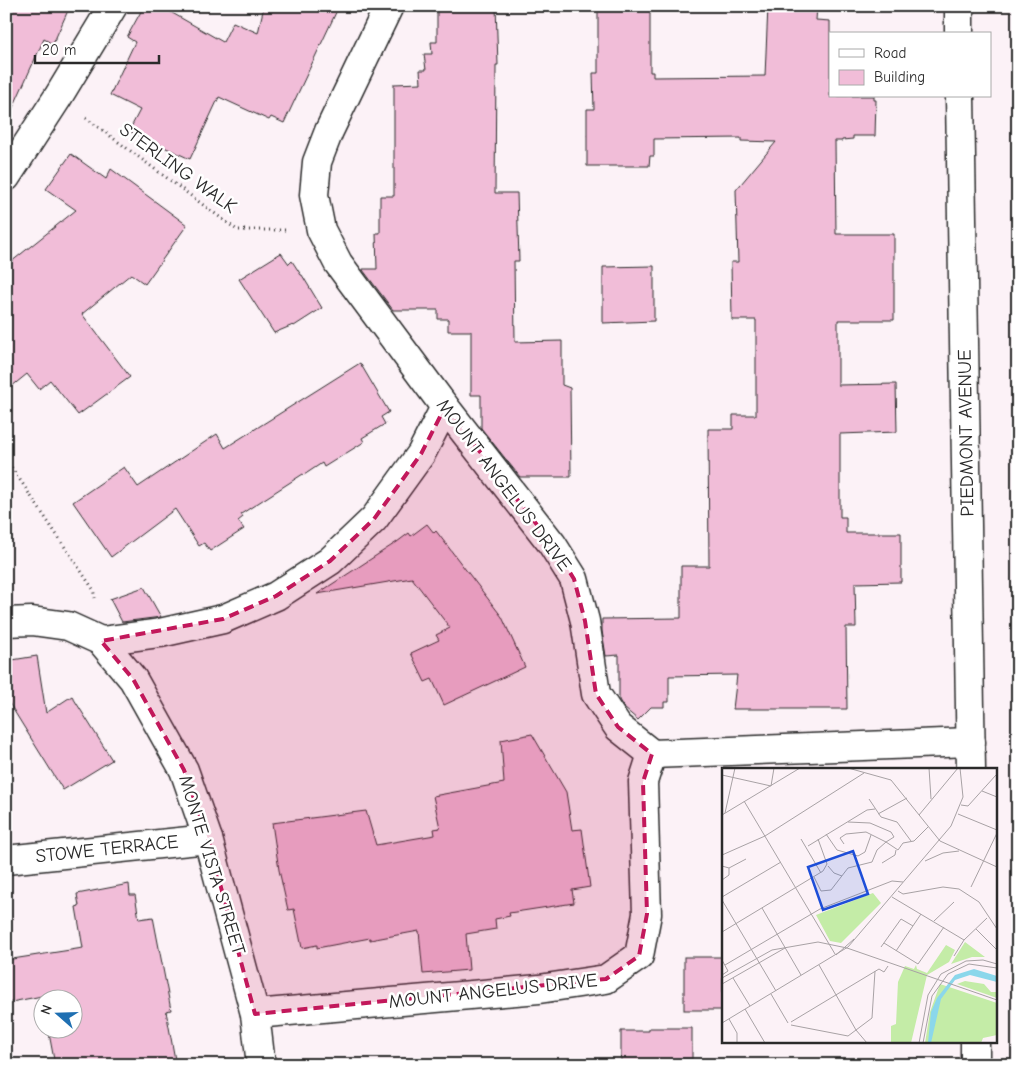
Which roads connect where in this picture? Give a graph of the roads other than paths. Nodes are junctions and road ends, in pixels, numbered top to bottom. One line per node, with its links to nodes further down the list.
1 (113, 6): 6 (street)
2 (389, 6): 7 (street, MOUNT ANGELUS DRIVE)
3 (959, 6): 4 (street)
4 (960, 32)
5 (960, 98): 10 (street, PIEDMONT AVENUE)
6 (6, 177)
7 (445, 407): 9 (street); 11 (street, MOUNT ANGELUS DRIVE)
8 (19, 622): 9 (street, MONTE VISTA STREET)
9 (101, 641): 13 (street, MONTE VISTA STREET)
10 (971, 742): 11 (street); 12 (street, PIEDMONT AVENUE)
11 (652, 754): 15 (street, MOUNT ANGELUS DRIVE)
12 (971, 768)
13 (208, 839): 14 (street, STOWE TERRACE); 15 (street, MONTE VISTA STREET)
14 (6, 860)
15 (255, 1014): 17 (street, MONTE VISTA STREET)
16 (974, 1044): 18 (street)
17 (262, 1065)
18 (975, 1065)

